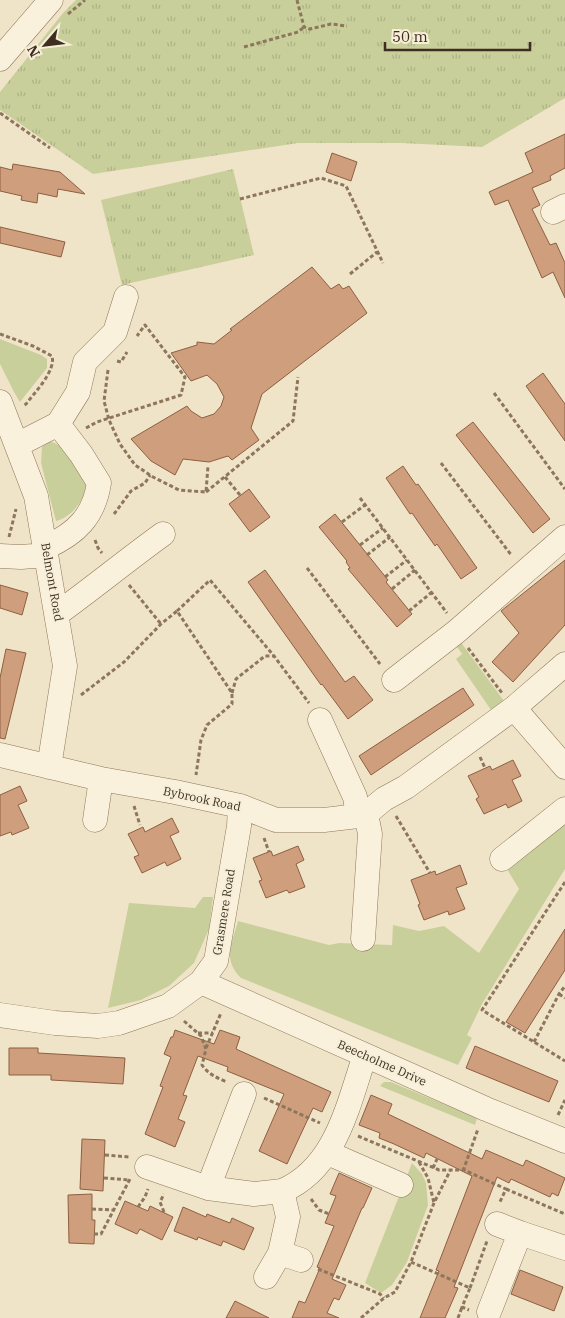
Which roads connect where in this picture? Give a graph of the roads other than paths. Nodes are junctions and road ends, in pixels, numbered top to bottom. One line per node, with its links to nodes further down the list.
1 (51, 0): 2 (street)
2 (0, 59)
3 (126, 296): 5 (street)
4 (3, 409): 6 (street, Belmont Road)
5 (58, 424): 6 (street); 9 (street)
6 (16, 445): 9 (street, Belmont Road)
7 (163, 534): 11 (street)
8 (565, 537): 13 (street)
9 (46, 551): 10 (street); 11 (street, Belmont Road)
10 (2, 556)
11 (57, 614): 17 (street, Belmont Road)
12 (565, 664): 14 (street, Bybrook Road)
13 (394, 680)
14 (514, 708): 18 (street); 22 (street, Bybrook Road)
15 (320, 720): 22 (street)
16 (0, 755): 17 (street, Bybrook Road)
17 (49, 767): 19 (street, Bybrook Road)
18 (565, 767)
19 (101, 779): 20 (street, Bybrook Road); 23 (street)
20 (240, 806): 22 (street, Bybrook Road); 26 (street, Grasmere Road)
21 (565, 809): 24 (street)
22 (369, 810): 25 (street)
23 (95, 820)
24 (502, 859)
25 (363, 939)
26 (201, 982): 27 (street, Grasmere Road); 28 (street, Beecholme Drive)
27 (0, 1015)
28 (365, 1055): 30 (street, Beecholme Drive); 31 (street)
29 (245, 1092): 34 (street)
30 (565, 1141)
31 (328, 1153): 33 (street); 35 (street)
32 (138, 1173): 34 (street)
33 (401, 1185)
34 (208, 1188): 35 (street)
35 (282, 1191): 39 (street)
36 (494, 1223): 37 (street)
37 (520, 1232): 38 (street); 40 (street)
38 (565, 1248)
39 (266, 1278)
40 (489, 1312)

